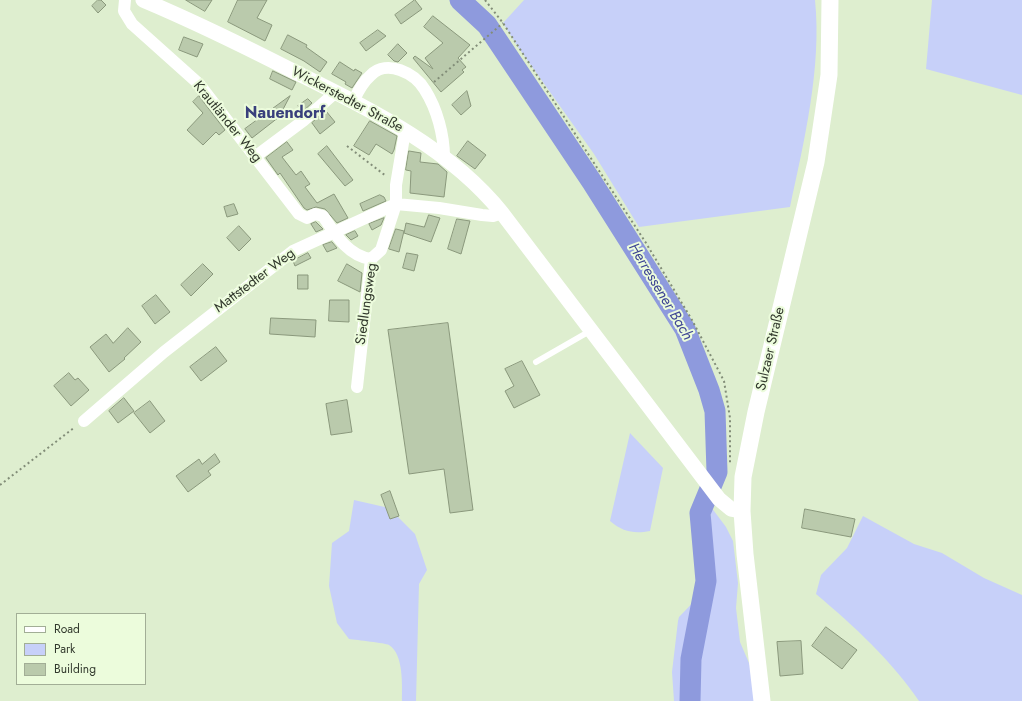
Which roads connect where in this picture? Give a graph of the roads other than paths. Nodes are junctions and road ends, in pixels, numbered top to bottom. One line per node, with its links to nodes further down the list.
1 (125, 0): 7 (street, Krautländer Weg)
2 (143, 0): 4 (street, Wickerstedter Straße)
3 (830, 0): 17 (main road, Sulzaer Straße)
4 (336, 92): 5 (street, Wickerstedter Straße); 7 (street)
5 (354, 100): 6 (street, Wickerstedter Straße); 8 (street)
6 (405, 131): 8 (street, Wickerstedter Straße); 9 (street, Siedlungsweg)
7 (256, 156): 11 (street, Krautländer Weg)
8 (444, 157): 10 (street, Wickerstedter Straße)
9 (396, 204): 10 (street, Mattstedter Weg); 11 (street, Mattstedter Weg); 12 (street, Siedlungsweg)
10 (502, 213): 13 (street, Wickerstedter Straße)
11 (334, 232): 12 (street); 16 (street, Mattstedter Weg)
12 (371, 259): 15 (street, Siedlungsweg)
13 (590, 331): 14 (lane); 17 (street, Wickerstedter Straße)
14 (536, 362)
15 (357, 387)
16 (84, 421)
17 (742, 511): 18 (main road, Sulzaer Straße)
18 (762, 701)

